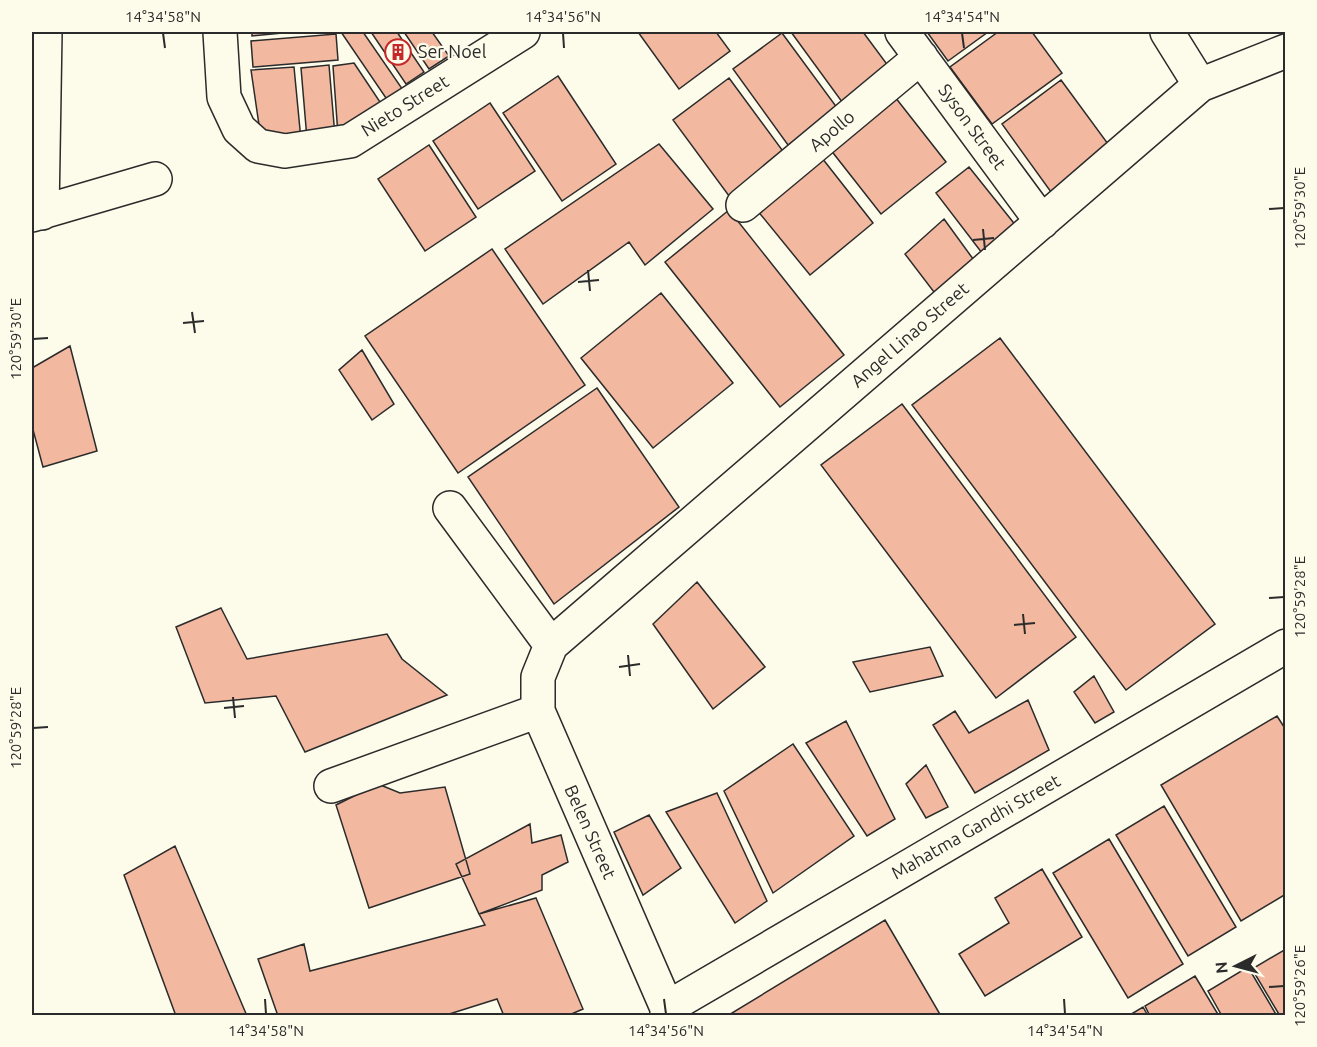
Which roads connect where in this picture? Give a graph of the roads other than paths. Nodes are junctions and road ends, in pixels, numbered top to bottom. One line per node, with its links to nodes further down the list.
1 (45, 32): 10 (street)
2 (220, 32): 3 (street, Nieto Street)
3 (524, 32)
4 (1167, 32): 7 (street)
5 (912, 44): 9 (street, Apollo); 11 (street, Syson Street)
6 (1286, 51): 7 (street, Angel Linao Street)
7 (1200, 85): 11 (street, Angel Linao Street)
8 (154, 179): 10 (street)
9 (743, 206)
10 (37, 214)
11 (1042, 222): 13 (street, Angel Linao Street)
12 (450, 508): 13 (street)
13 (551, 645): 15 (street, Belen Street)
14 (1286, 646): 17 (street, Mahatma Gandhi Street)
15 (538, 711): 16 (street); 17 (street, Belen Street)
16 (331, 786)
17 (667, 1012)

